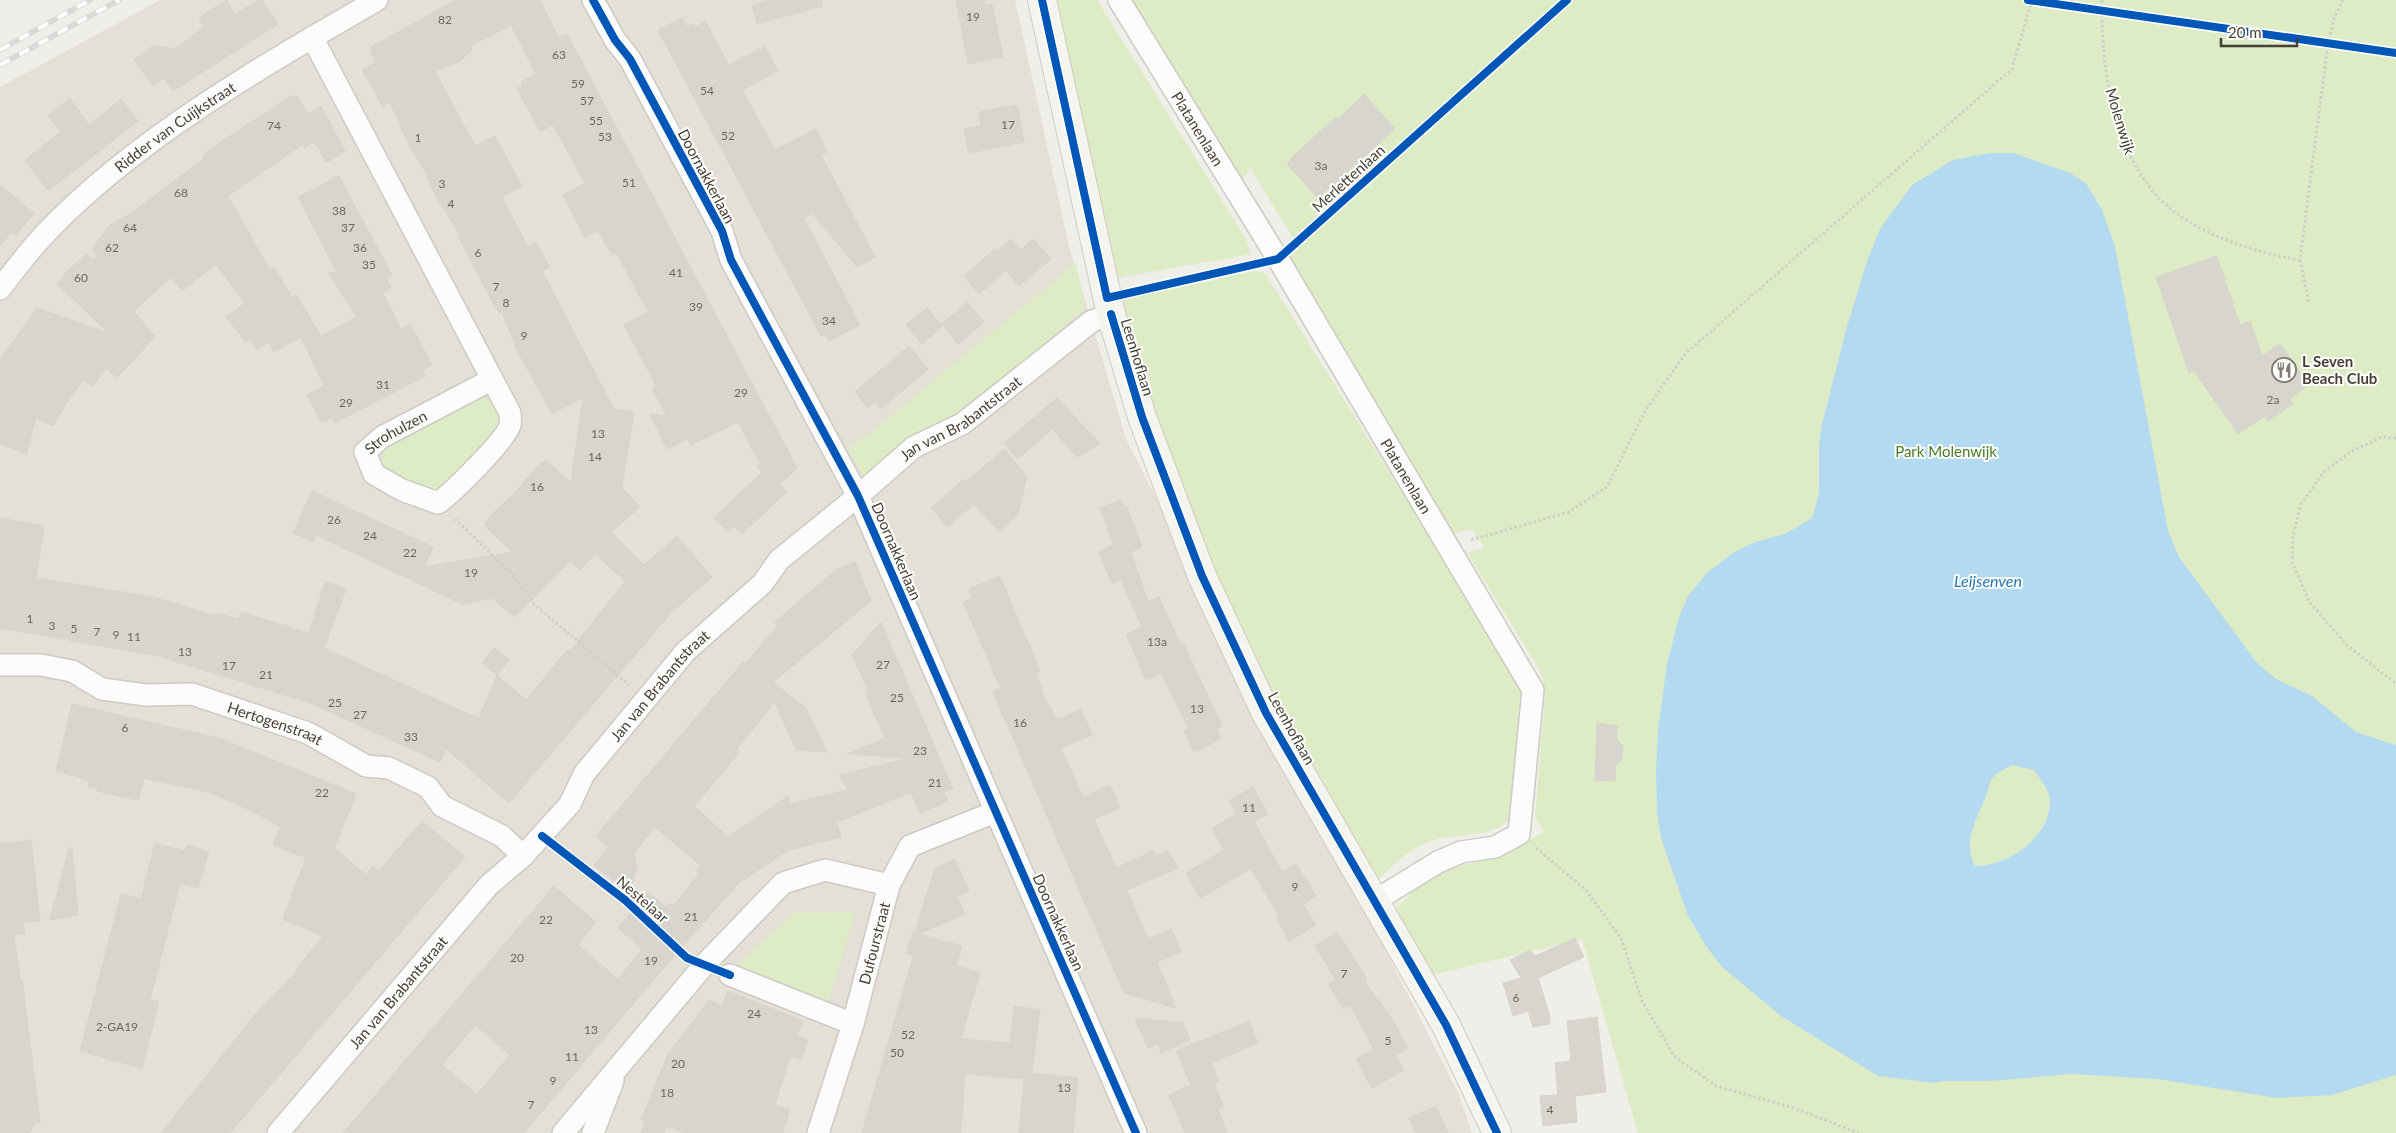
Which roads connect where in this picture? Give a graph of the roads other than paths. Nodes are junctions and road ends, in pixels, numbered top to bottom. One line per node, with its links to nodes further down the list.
1 (377, 0): 5 (street, Ridder van Cuijkstraat)
2 (593, 0): 9 (street, Doornakkerlaan)
3 (1042, 0): 7 (street, Leenhoflaan)
4 (1118, 0): 14 (street, Platanenlaan)
5 (312, 37): 6 (street, Ridder van Cuijkstraat); 8 (street)
6 (0, 289)
7 (1111, 314): 9 (street, Jan van Brabantstraat); 14 (street, Leenhoflaan)
8 (491, 380): 8 (street, Strohulzen)
9 (858, 496): 11 (street, Doornakkerlaan); 12 (street, Jan van Brabantstraat)
10 (0, 665): 12 (street, Hertogenstraat)
11 (996, 812): 13 (street, Dufourstraat); 22 (street, Doornakkerlaan)
12 (522, 856): 18 (street, Jan van Brabantstraat)
13 (889, 886): 16 (street, Dufourstraat); 17 (street)
14 (1373, 902): 23 (street, Leenhoflaan)
15 (730, 975): 16 (street)
16 (853, 1024): 21 (street, Dufourstraat)
17 (618, 1067): 19 (street); 20 (street)
18 (278, 1133)
19 (563, 1133)
20 (593, 1133)
21 (818, 1133)
22 (1136, 1133)
23 (1497, 1133)

